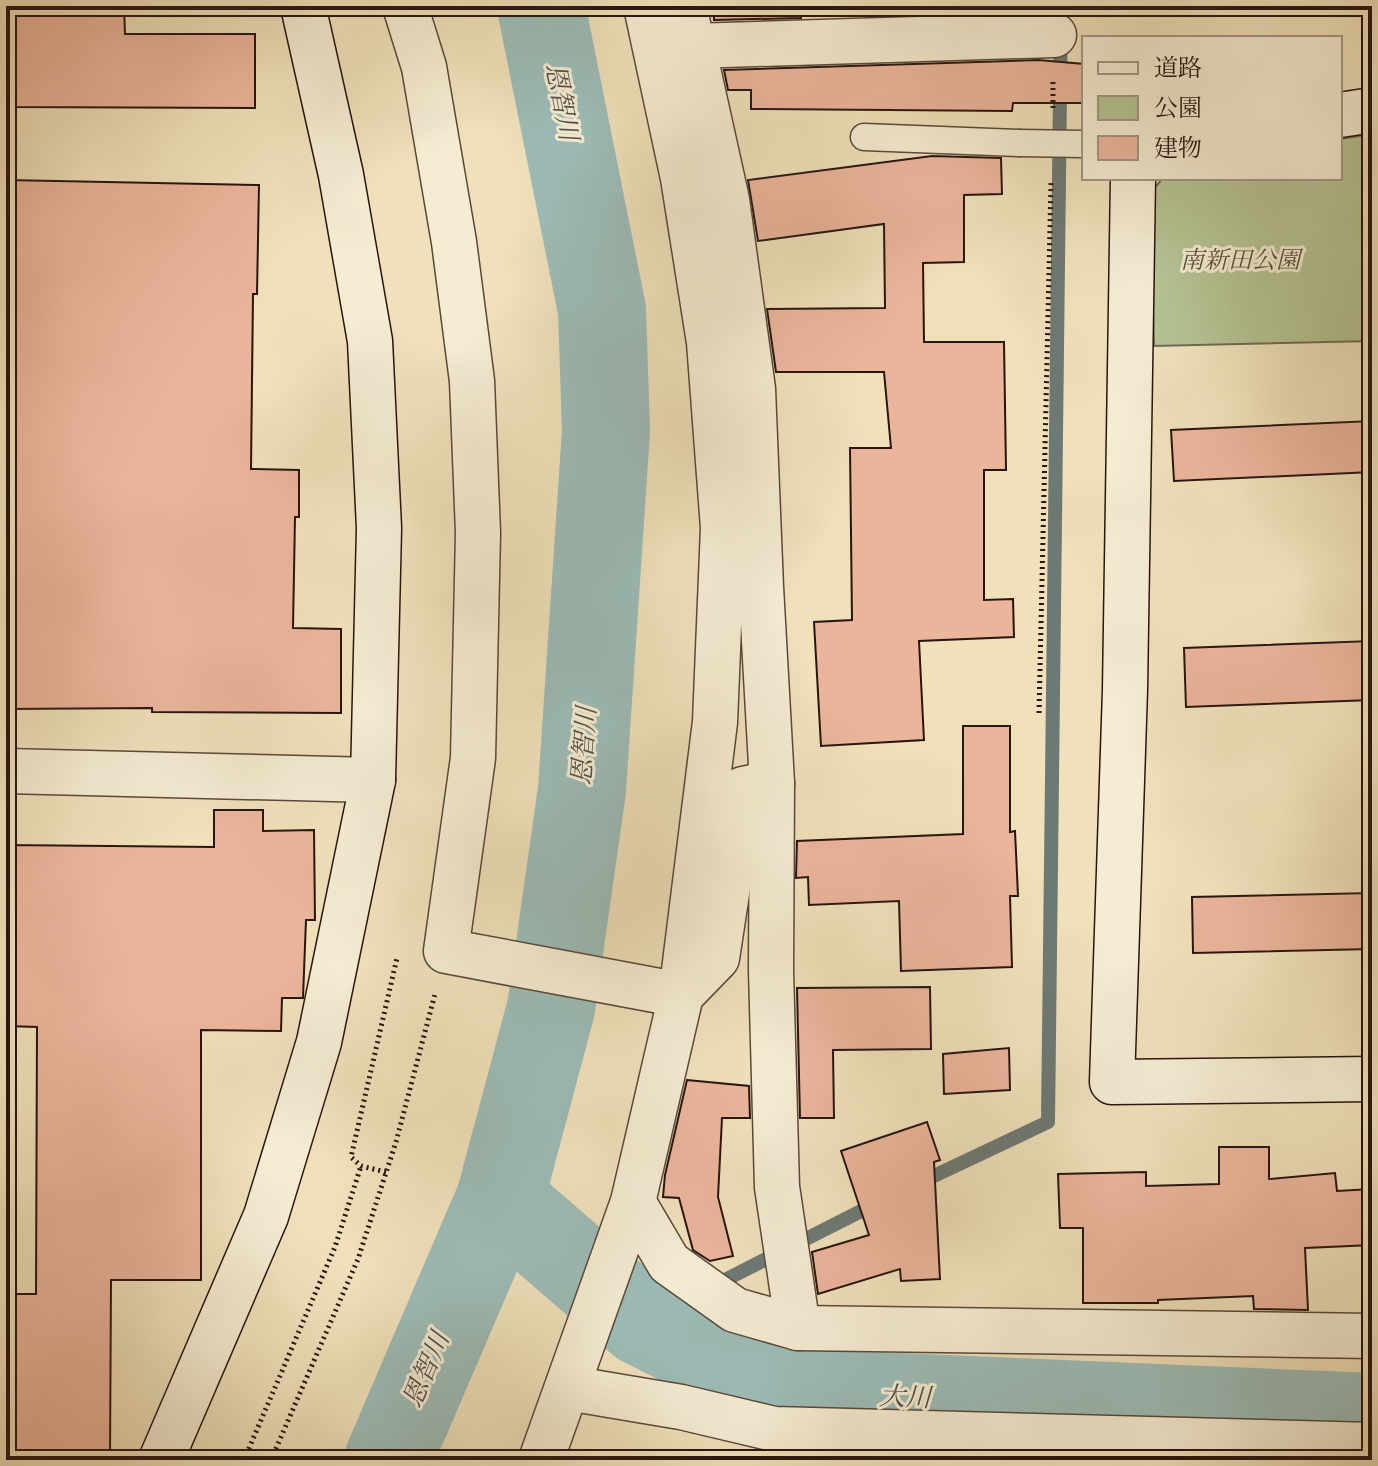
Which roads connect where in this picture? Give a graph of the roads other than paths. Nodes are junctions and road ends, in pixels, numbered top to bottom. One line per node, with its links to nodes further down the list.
1 (303, 6): 12 (street)
2 (405, 6): 14 (street)
3 (646, 6): 14 (street)
4 (688, 26): 5 (street); 13 (street)
5 (1054, 35)
6 (1372, 110): 7 (street)
7 (1342, 115)
8 (864, 137): 9 (lane, bridge)
9 (1082, 144)
10 (1133, 180): 15 (street)
11 (6, 771): 12 (street)
12 (373, 780): 21 (street)
13 (772, 783): 14 (street); 17 (street)
14 (681, 995): 16 (street)
15 (1372, 1079)
16 (633, 1202): 17 (street); 19 (street)
17 (798, 1328): 18 (street)
18 (1372, 1336)
19 (568, 1388): 20 (street); 22 (street)
20 (1372, 1445)
21 (161, 1460)
22 (541, 1460)

